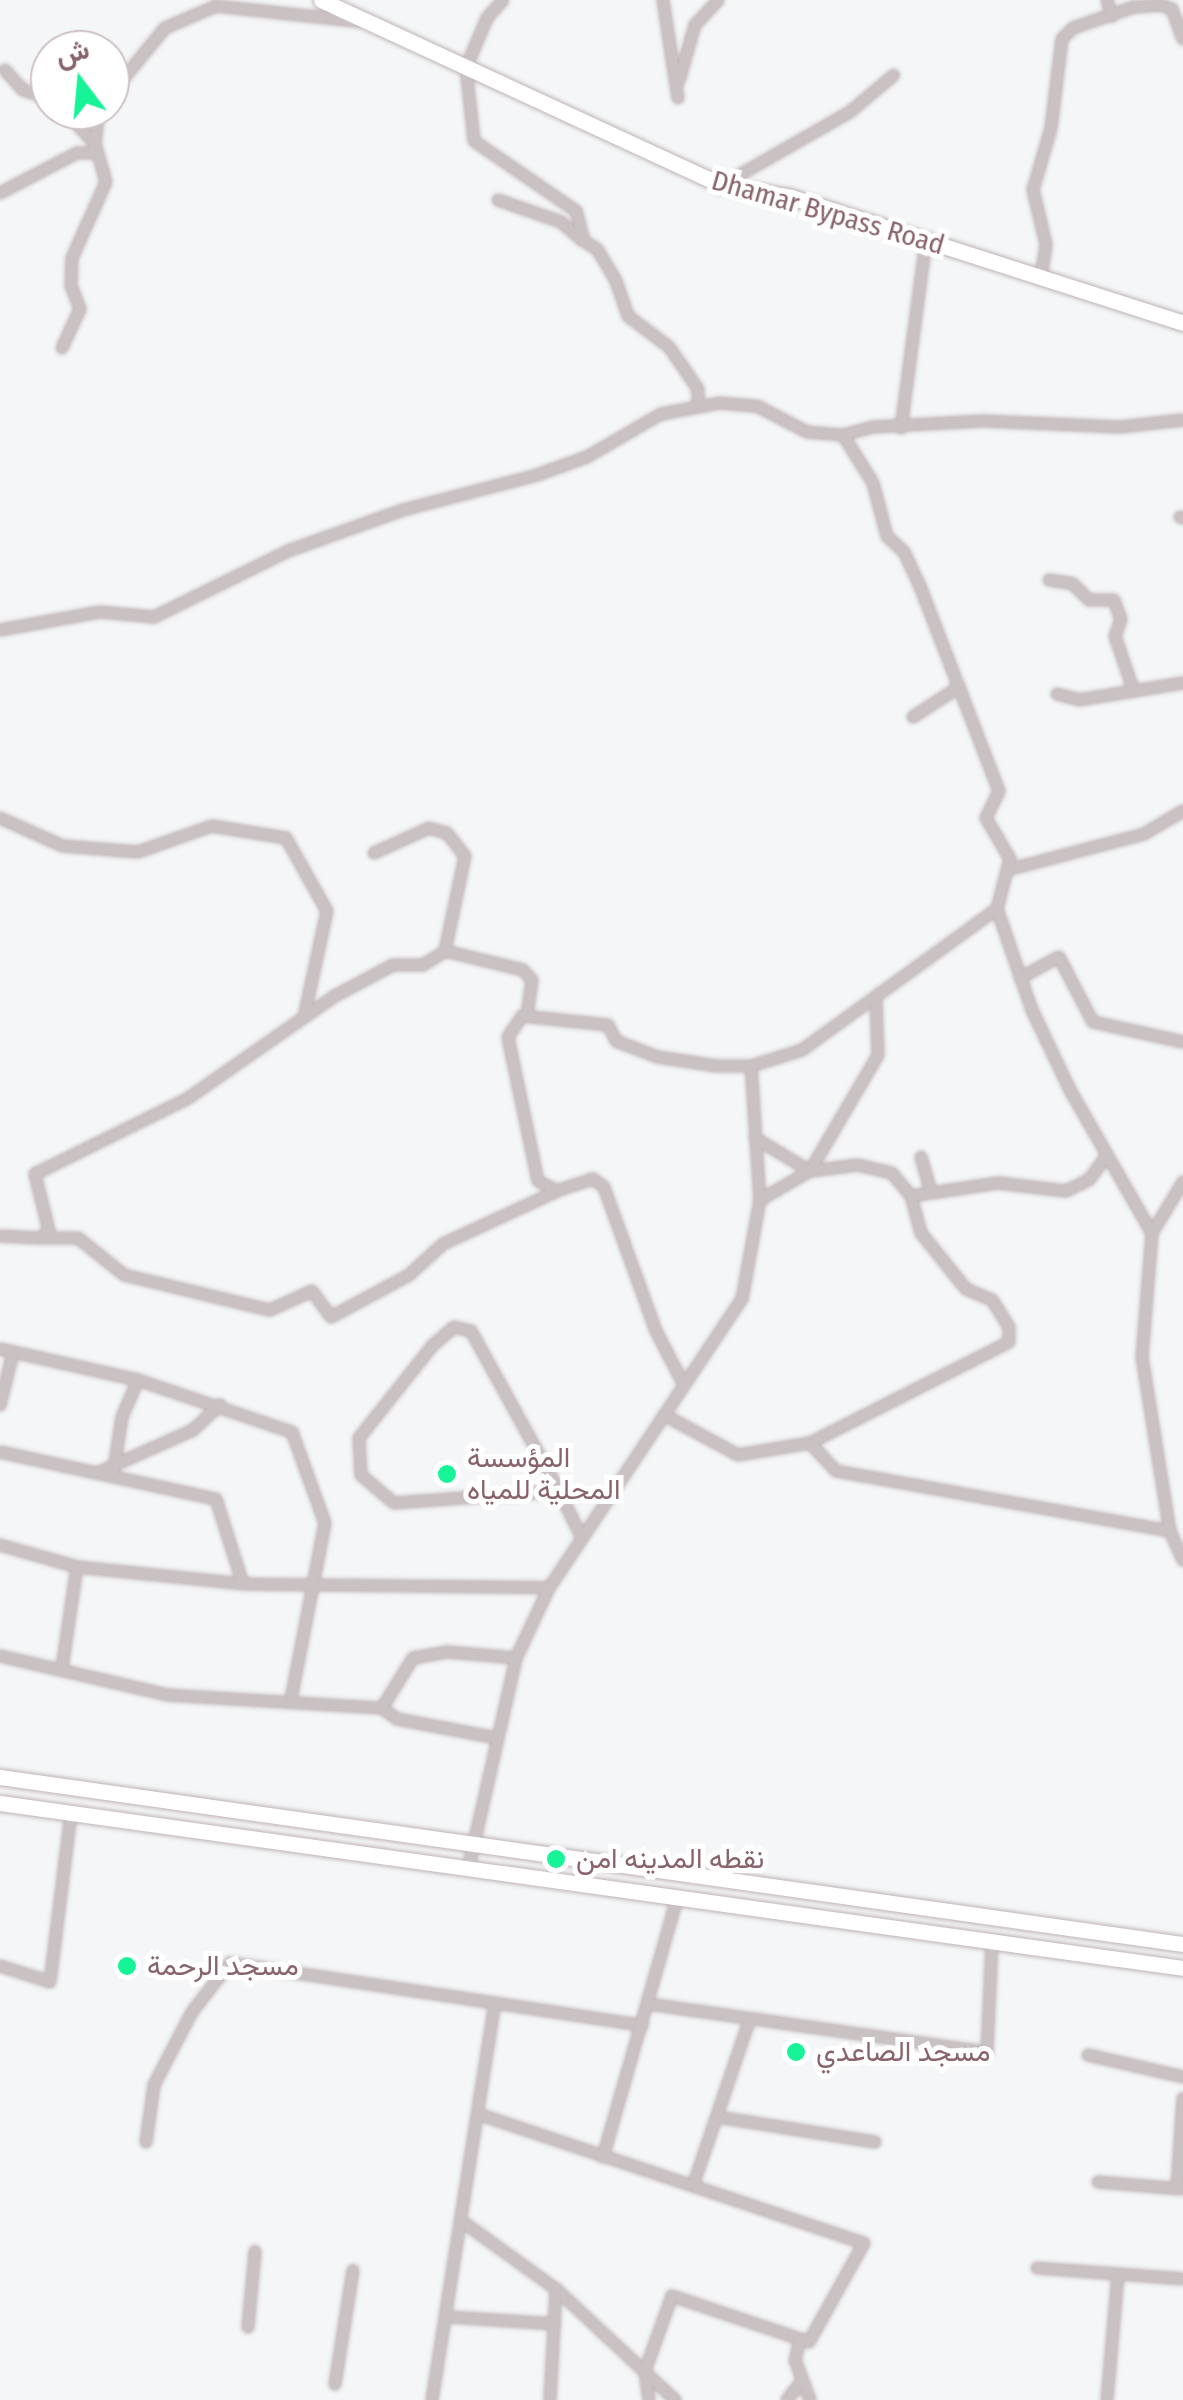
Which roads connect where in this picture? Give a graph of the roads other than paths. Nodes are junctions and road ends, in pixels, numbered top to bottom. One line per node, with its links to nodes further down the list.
1 (321, 0): 7 (main road, Dhamar Bypass Road)
2 (503, 0): 9 (street)
3 (663, 0): 13 (street)
4 (718, 0): 13 (street)
5 (1107, 0): 6 (street)
6 (1112, 16): 8 (street); 24 (street)
7 (370, 23): 9 (main road, Dhamar Bypass Road); 11 (street)
8 (1183, 39)
9 (466, 68): 19 (main road, Dhamar Bypass Road); 23 (street)
10 (5, 70): 14 (street)
11 (130, 71)
12 (894, 75): 19 (street)
13 (679, 82): 15 (street)
14 (30, 92)
15 (678, 98)
16 (82, 130): 18 (street)
17 (97, 130): 18 (street)
18 (95, 144): 20 (street); 26 (street)
19 (721, 185): 22 (main road, Dhamar Bypass Road)
20 (0, 193)
21 (498, 200): 23 (street)
22 (926, 240): 24 (main road, Dhamar Bypass Road); 29 (street)
23 (584, 242): 27 (street)
24 (1040, 277): 25 (main road, Dhamar Bypass Road)
25 (1183, 322)
26 (62, 348)
27 (698, 407): 30 (street); 32 (street)
28 (1183, 420): 29 (street)
29 (901, 428): 30 (street)
30 (844, 435): 34 (street)
31 (1049, 580): 35 (street)
32 (0, 630)
33 (1183, 683): 35 (street)
34 (959, 687): 37 (street); 41 (street)
35 (1132, 688): 36 (street)
36 (1057, 694)
37 (913, 717)
38 (1183, 811): 41 (street)
39 (0, 818): 47 (street)
40 (374, 852): 43 (street)
41 (1007, 870): 42 (street)
42 (997, 909): 44 (street); 45 (street)
43 (445, 951): 46 (street); 47 (street)
44 (1020, 978): 48 (street); 52 (street)
45 (876, 1002): 49 (street); 53 (street)
46 (528, 1017): 49 (street); 55 (street)
47 (304, 1018): 61 (street)
48 (1183, 1042)
49 (751, 1066): 50 (street)
50 (756, 1138): 53 (street); 58 (street)
51 (921, 1157): 56 (street)
52 (1106, 1157): 56 (street); 59 (street)
53 (810, 1171): 57 (street); 58 (street)
54 (1183, 1182): 59 (street)
55 (557, 1192): 61 (street); 65 (street)
56 (931, 1193): 57 (street)
57 (910, 1196): 69 (street)
58 (760, 1200): 65 (street)
59 (1152, 1233): 73 (street)
60 (0, 1236): 61 (street)
61 (40, 1238)
62 (0, 1349): 63 (street)
63 (13, 1353): 64 (street); 66 (street)
64 (138, 1380): 67 (street); 71 (street)
65 (684, 1386): 68 (street)
66 (0, 1405)
67 (220, 1405): 71 (street); 79 (street)
68 (664, 1414): 69 (street); 74 (street)
69 (810, 1443): 73 (street)
70 (0, 1452): 71 (street)
71 (114, 1471): 78 (street)
72 (558, 1491): 72 (street); 74 (street)
73 (1170, 1532): 76 (street)
74 (582, 1538): 80 (street)
75 (0, 1546): 77 (street)
76 (1183, 1560)
77 (77, 1567): 78 (street); 83 (street)
78 (243, 1584): 79 (street)
79 (311, 1588): 80 (street); 84 (street)
80 (549, 1588): 82 (street)
81 (0, 1656): 83 (street)
82 (516, 1658): 85 (street); 86 (street)
83 (62, 1668): 84 (street)
84 (291, 1700): 85 (street)
85 (382, 1708): 86 (street)
86 (497, 1738): 92 (street)
87 (0, 1777): 88 (main road)
88 (116, 1793): 91 (main road); 92 (main road)
89 (0, 1803): 90 (main road)
90 (70, 1813): 91 (main road); 99 (street)
91 (108, 1818): 94 (main road)
92 (474, 1843): 93 (main road); 94 (street)
93 (604, 1862): 95 (main road); 98 (main road)
94 (468, 1870): 95 (main road)
95 (599, 1888): 96 (main road)
96 (677, 1899): 97 (main road); 102 (street)
97 (992, 1942): 100 (main road); 103 (street)
98 (1183, 1944)
99 (0, 1966)
100 (1183, 1968)
101 (495, 2003): 104 (street); 108 (street); 110 (street)
102 (648, 2004): 103 (street); 104 (street)
103 (750, 2019): 109 (street)
104 (642, 2026): 112 (street)
105 (1088, 2055): 106 (street)
106 (1183, 2077)
107 (1183, 2098): 115 (street)
108 (478, 2114): 112 (street); 116 (street)
109 (717, 2117): 111 (street); 114 (street)
110 (146, 2142)
111 (875, 2142)
112 (603, 2157): 114 (street)
113 (1098, 2182): 115 (street)
114 (693, 2186): 126 (street)
115 (1180, 2189)
116 (463, 2222): 122 (street); 123 (street)
117 (255, 2251): 125 (street)
118 (1037, 2268): 120 (street)
119 (353, 2270): 129 (street)
120 (1118, 2274): 121 (street); 136 (street)
121 (1183, 2279)
122 (556, 2289): 124 (street); 127 (street)
123 (450, 2317): 124 (street); 130 (street)
124 (554, 2324): 131 (street)
125 (248, 2327)
126 (800, 2339): 127 (street); 128 (street)
127 (645, 2371): 132 (street); 133 (street)
128 (802, 2381): 134 (street); 135 (street)
129 (335, 2384)
130 (432, 2400)
131 (550, 2400)
132 (649, 2400)
133 (675, 2400)
134 (787, 2400)
135 (810, 2400)
136 (1107, 2400)

